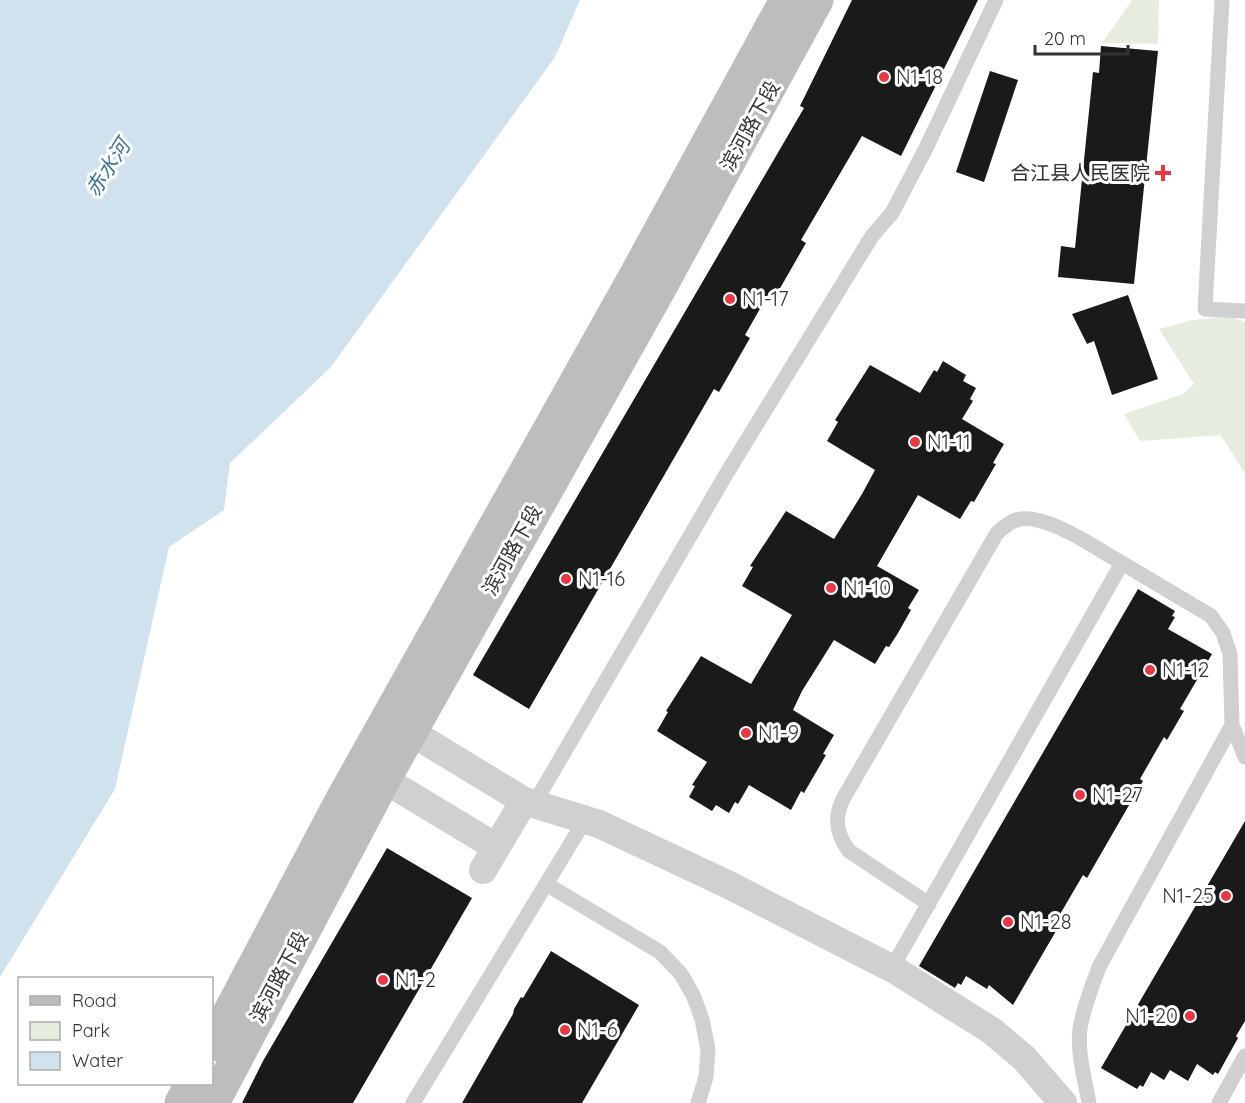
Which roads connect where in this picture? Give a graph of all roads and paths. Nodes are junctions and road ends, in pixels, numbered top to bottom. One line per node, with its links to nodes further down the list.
1 (786, 0): 7 (street, 滨河路下段)
2 (818, 0): 7 (street, 滨河路下段)
3 (996, 0): 11 (lane)
4 (1222, 0): 5 (lane)
5 (1245, 311)
6 (1122, 563): 8 (lane); 14 (lane); 14 (lane)
7 (399, 725): 10 (street, 滨河路下段); 11 (street)
8 (1232, 725): 9 (lane); 24 (lane)
9 (1245, 758)
10 (372, 772): 11 (street); 16 (street, 滨河路下段); 20 (street, 滨河路下段)
11 (529, 803): 12 (street)
12 (585, 820): 13 (lane); 15 (street)
13 (546, 885): 21 (lane); 22 (lane)
14 (929, 904): 15 (lane)
15 (892, 968): 23 (street)
16 (213, 1043)
17 (1245, 1056): 25 (lane)
18 (190, 1085): 19 (street)
19 (181, 1103)
20 (213, 1103)
21 (413, 1103)
22 (698, 1103)
23 (1064, 1103)
24 (1089, 1103)
25 (1219, 1103)

